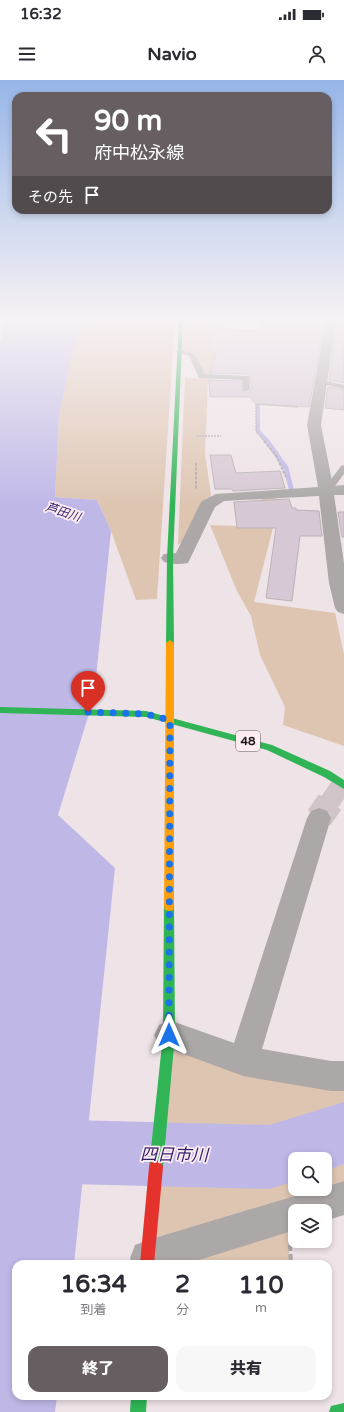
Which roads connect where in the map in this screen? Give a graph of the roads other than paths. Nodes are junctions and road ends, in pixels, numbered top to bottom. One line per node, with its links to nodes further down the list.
1 (178, 382): 11 (street)
2 (246, 382): 6 (lane)
3 (321, 382): 10 (street)
4 (325, 382): 5 (lane)
5 (344, 387)
6 (246, 389)
7 (344, 468): 10 (lane)
8 (344, 485): 10 (street)
9 (344, 490): 10 (street)
10 (326, 492): 11 (street); 12 (street)
11 (170, 558): 14 (street)
12 (344, 608)
13 (0, 710): 14 (street, 48)
14 (170, 720): 15 (street, 48); 17 (street)
15 (344, 785)
16 (319, 818): 18 (street)
17 (169, 1035): 18 (street); 23 (street)
18 (243, 1061): 19 (street)
19 (344, 1076)
20 (344, 1198): 21 (street)
21 (325, 1204)
22 (288, 1215): 23 (street)
23 (148, 1250)
24 (139, 1400): 26 (street)
25 (344, 1411): 27 (street)
26 (138, 1412)
27 (337, 1412)

